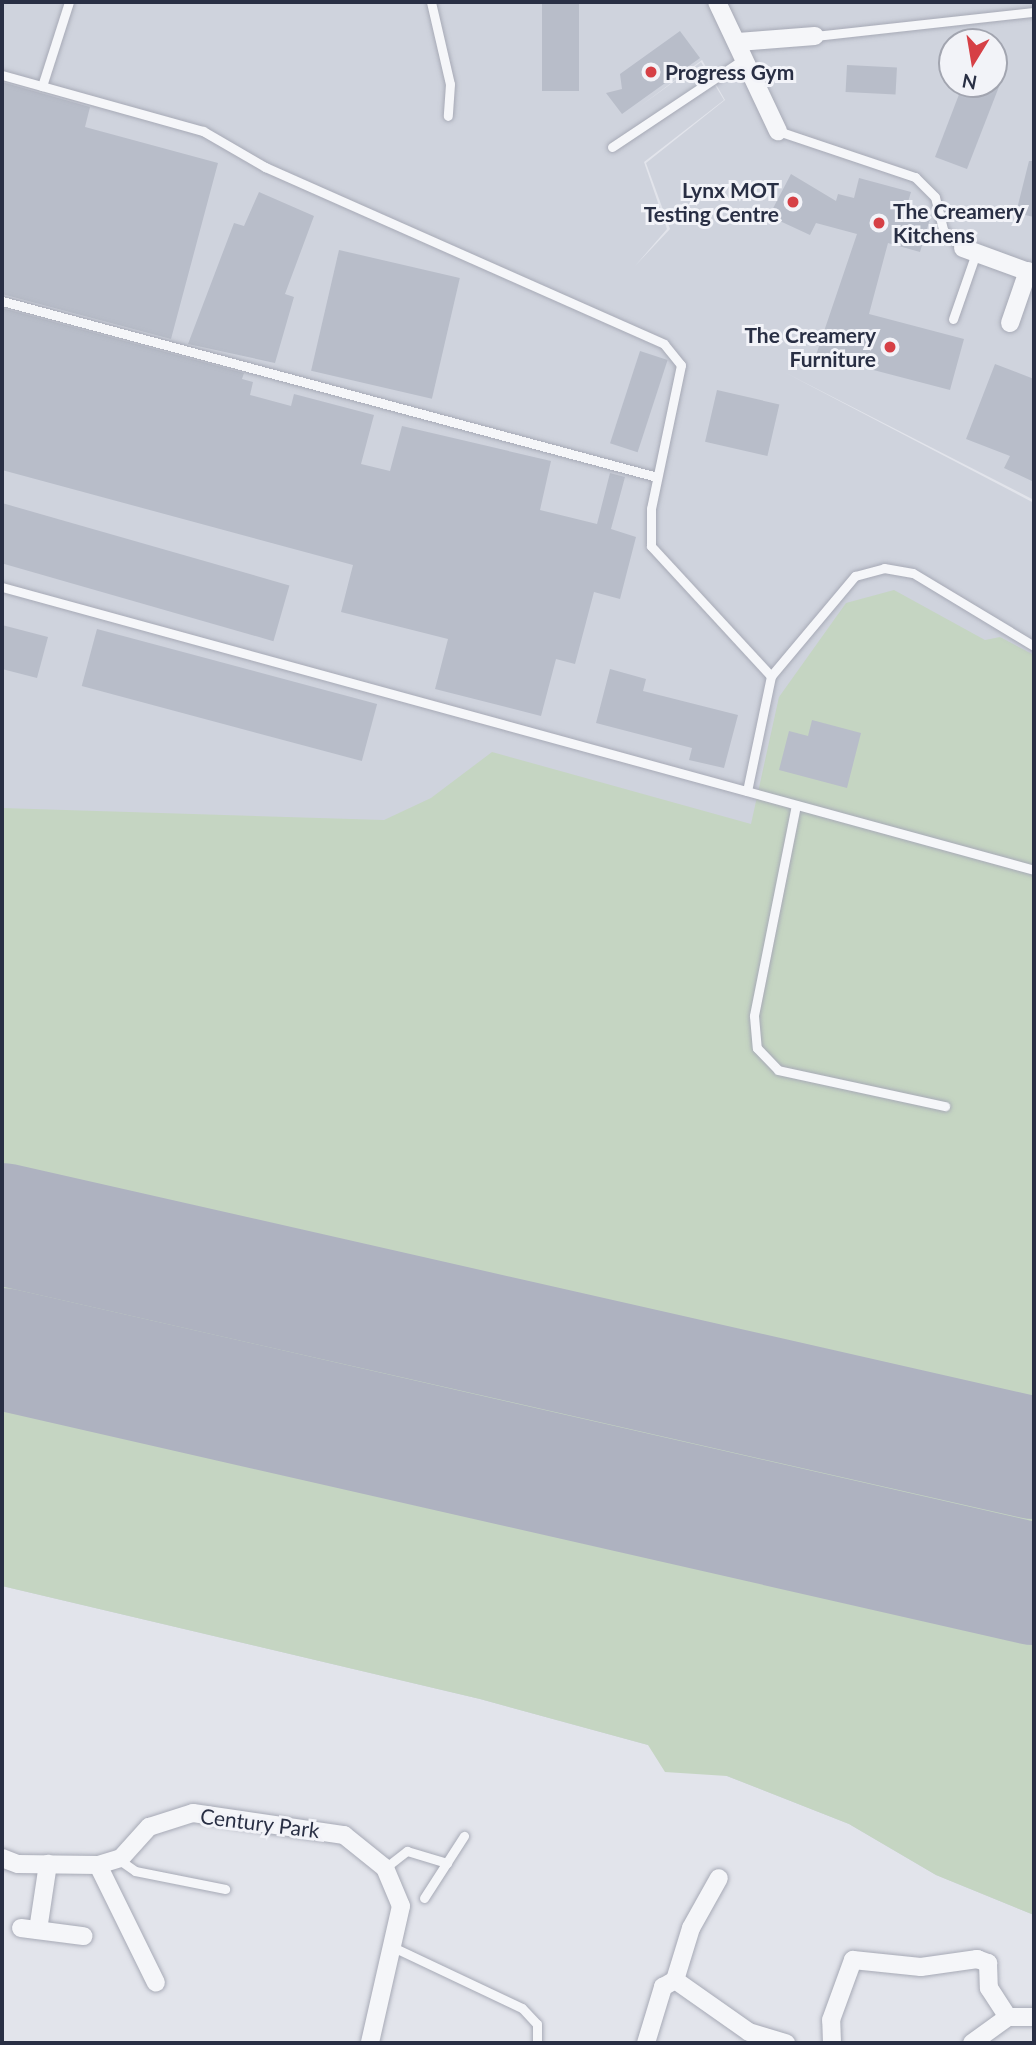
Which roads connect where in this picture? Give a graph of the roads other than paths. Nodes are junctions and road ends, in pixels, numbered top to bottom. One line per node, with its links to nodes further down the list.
1 (69, 2): 8 (lane)
2 (431, 2): 9 (lane)
3 (717, 2): 6 (street)
4 (1034, 12): 5 (lane)
5 (814, 36): 6 (street)
6 (742, 50): 10 (street); 11 (lane)
7 (2, 75): 8 (lane)
8 (43, 86): 17 (lane)
9 (448, 116)
10 (778, 131): 12 (lane)
11 (612, 147)
12 (970, 251): 13 (street); 15 (lane)
13 (1031, 272): 16 (street)
14 (2, 301): 17 (lane)
15 (953, 319)
16 (1010, 323)
17 (657, 477): 20 (lane)
18 (2, 587): 21 (lane)
19 (1034, 646): 20 (lane)
20 (771, 676): 21 (lane)
21 (747, 791): 22 (lane)
22 (796, 805): 23 (lane); 24 (lane)
23 (1034, 870)
24 (945, 1106)
25 (464, 1836): 28 (lane)
26 (2, 1857): 29 (street, Century Park)
27 (118, 1859): 30 (street, Century Park); 31 (street, Century Park); 33 (lane)
28 (447, 1863): 31 (lane); 34 (lane)
29 (48, 1864): 30 (street, Century Park); 35 (street)
30 (98, 1865): 38 (street)
31 (384, 1868): 36 (street)
32 (719, 1878): 37 (street)
33 (225, 1889)
34 (424, 1898)
35 (83, 1936)
36 (396, 1948): 41 (street); 42 (lane)
37 (676, 1980): 43 (street); 44 (street)
38 (156, 1983)
39 (1008, 2017): 40 (street); 45 (street); 46 (street)
40 (1034, 2017)
41 (370, 2043)
42 (537, 2043)
43 (646, 2043)
44 (786, 2043)
45 (832, 2043)
46 (972, 2043)

